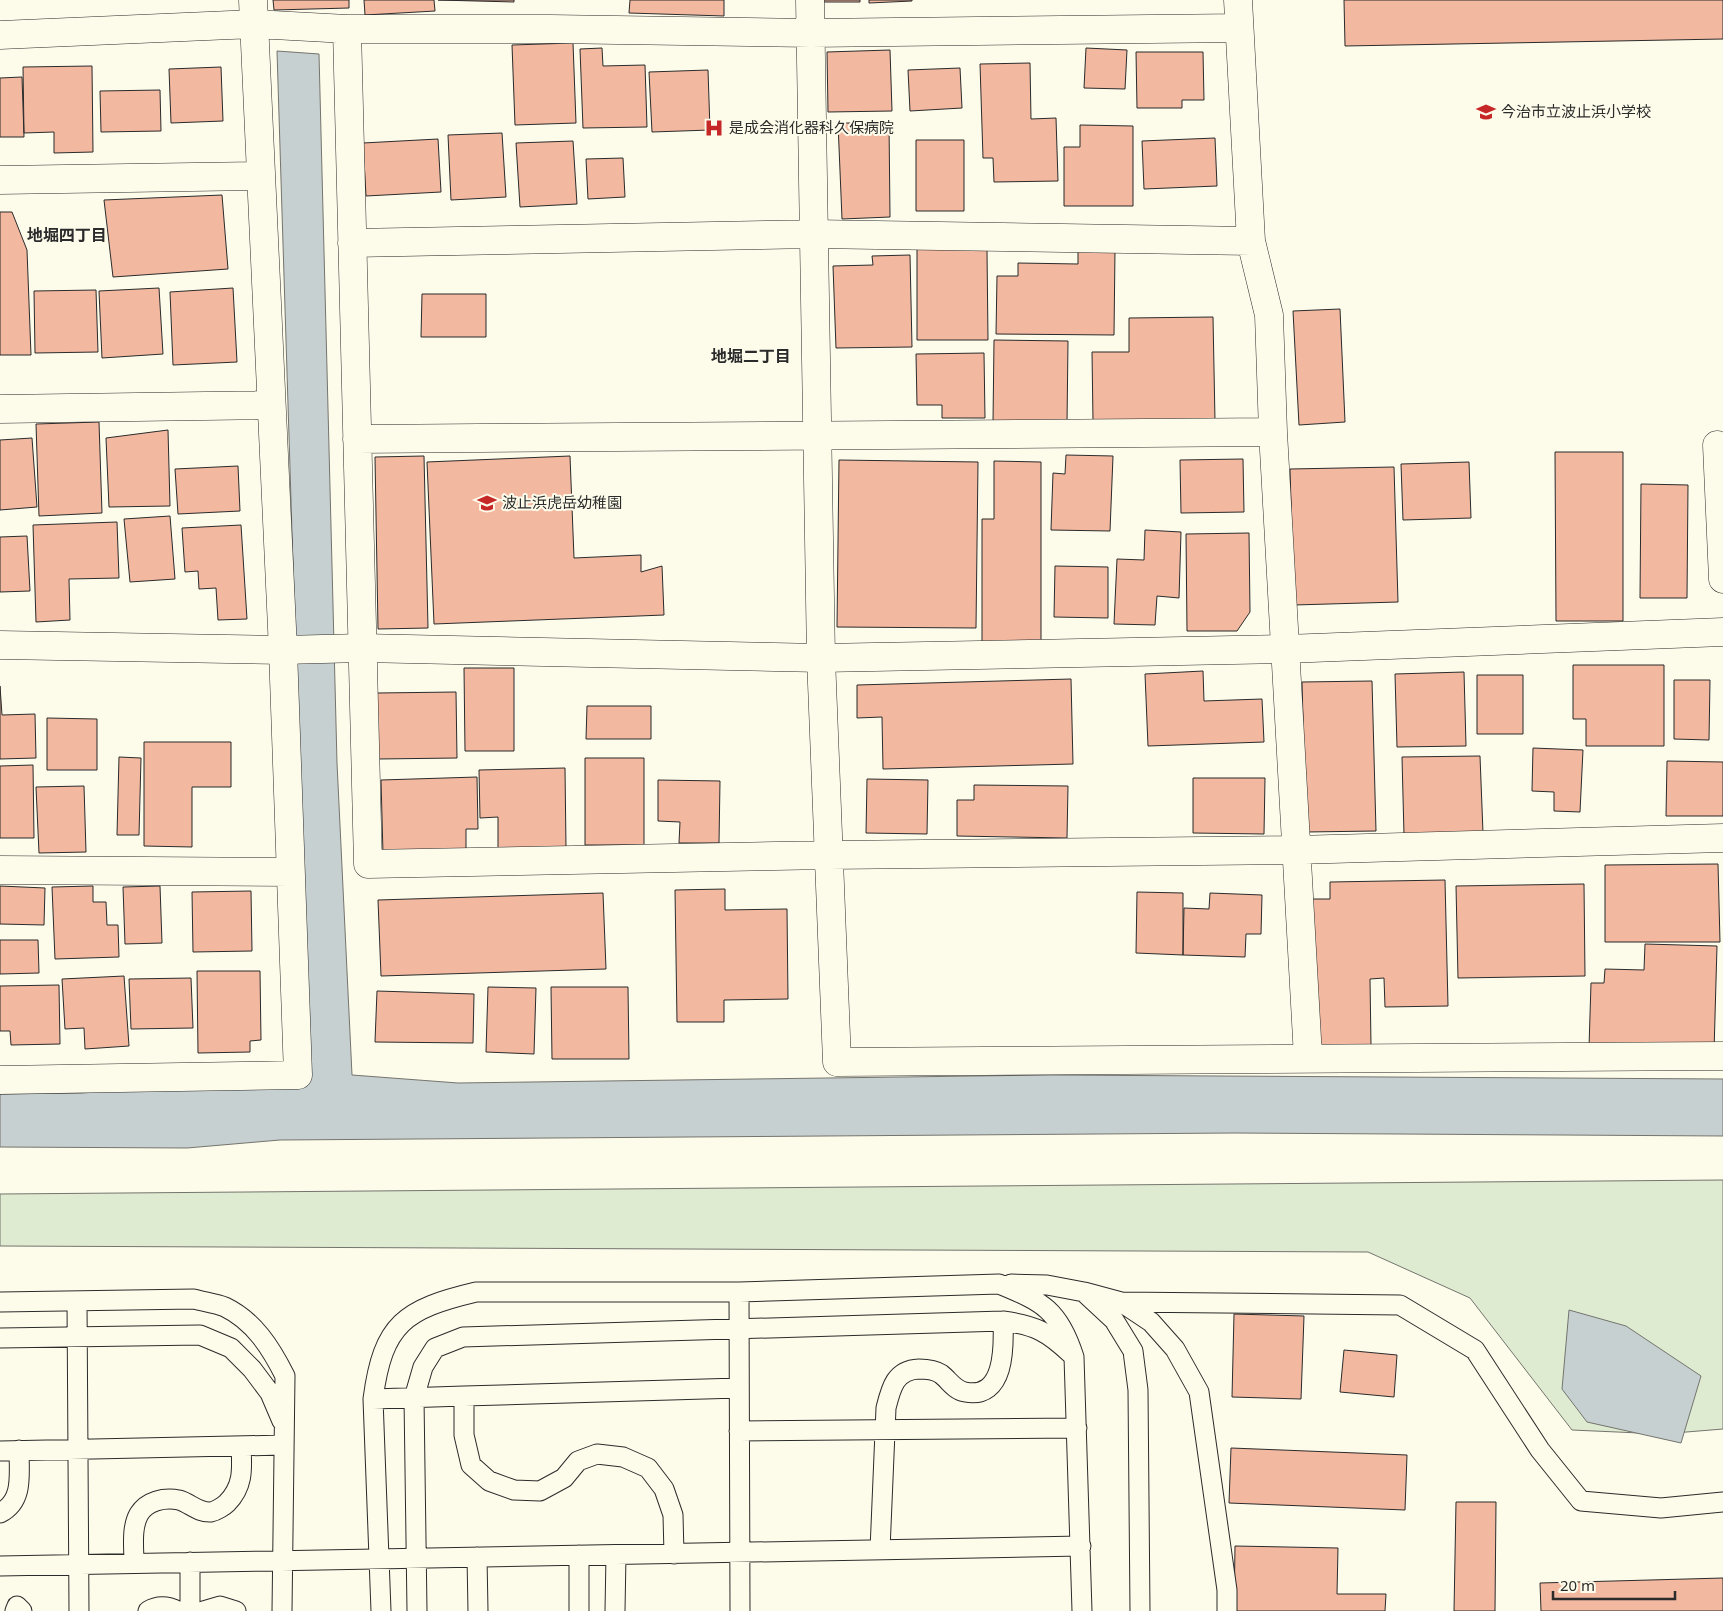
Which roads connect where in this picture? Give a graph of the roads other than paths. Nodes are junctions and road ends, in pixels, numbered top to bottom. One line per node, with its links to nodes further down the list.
1 (810, 0): 6 (street)
2 (1238, 0): 4 (street)
3 (253, 12): 5 (street); 7 (street); 8 (street)
4 (1238, 28): 6 (street); 11 (street)
5 (347, 29): 6 (street); 12 (street)
6 (811, 34): 10 (street)
7 (0, 35)
8 (260, 176): 9 (street); 13 (street)
9 (0, 180)
10 (814, 234): 11 (street); 12 (street); 16 (street)
11 (1251, 241): 15 (street)
12 (352, 242): 17 (street)
13 (271, 405): 14 (street); 24 (street)
14 (0, 409)
15 (1273, 432): 16 (street); 23 (street)
16 (817, 436): 17 (street); 25 (street)
17 (357, 439): 22 (street)
18 (1717, 444): 19 (street)
19 (1723, 579)
20 (1723, 632): 23 (street)
21 (0, 645): 24 (street)
22 (362, 648): 24 (street); 25 (street); 28 (street)
23 (1286, 649): 25 (street); 27 (street)
24 (283, 650): 30 (street)
25 (821, 658): 28 (street)
26 (1723, 838): 27 (street)
27 (1296, 850): 28 (street); 32 (street)
28 (829, 855): 32 (street)
29 (0, 870): 30 (street)
30 (290, 872): 33 (street)
31 (1723, 1056): 32 (street)
32 (1308, 1057)
33 (0, 1080)
34 (999, 1284): 35 (lane); 36 (lane); 44 (lane)
35 (739, 1292): 41 (lane); 48 (lane)
36 (1084, 1292): 39 (lane); 90 (lane)
37 (76, 1301): 38 (lane); 42 (lane); 49 (lane)
38 (0, 1302)
39 (1121, 1302): 58 (lane); 91 (lane)
40 (1003, 1321): 41 (lane); 44 (lane); 51 (lane)
41 (739, 1330): 45 (lane); 47 (lane)
42 (77, 1336): 43 (lane); 49 (lane); 55 (lane)
43 (0, 1338)
44 (1074, 1357): 50 (lane)
45 (739, 1388): 46 (lane); 52 (lane)
46 (464, 1396): 47 (lane); 63 (lane)
47 (414, 1398): 48 (lane); 67 (lane)
48 (373, 1399): 68 (lane)
49 (284, 1425): 53 (lane)
50 (1077, 1428): 51 (lane); 60 (lane)
51 (885, 1429): 52 (lane); 61 (lane)
52 (740, 1431): 62 (lane)
53 (284, 1445): 54 (lane); 69 (lane)
54 (241, 1446): 55 (lane); 72 (lane)
55 (78, 1448): 56 (lane); 71 (lane)
56 (19, 1450): 57 (lane); 59 (lane)
57 (0, 1451)
58 (1723, 1502)
59 (0, 1513)
60 (1081, 1546): 61 (lane); 89 (lane)
61 (880, 1550): 62 (lane)
62 (740, 1552): 63 (lane); 88 (lane)
63 (674, 1554): 64 (lane)
64 (616, 1555): 65 (lane); 87 (lane)
65 (579, 1556): 66 (lane); 86 (lane)
66 (478, 1557): 67 (lane); 85 (lane)
67 (418, 1558): 68 (lane); 84 (lane)
68 (380, 1559): 69 (lane); 83 (lane)
69 (282, 1561): 70 (lane); 82 (lane)
70 (190, 1562): 72 (lane); 79 (lane)
71 (78, 1564): 72 (lane); 73 (lane); 76 (lane)
72 (134, 1564)
73 (0, 1566)
74 (15, 1611): 75 (lane)
75 (22, 1611)
76 (79, 1611)
77 (148, 1611): 78 (lane)
78 (178, 1611)
79 (190, 1611)
80 (203, 1611): 81 (lane)
81 (236, 1611)
82 (282, 1611)
83 (381, 1611)
84 (417, 1611)
85 (478, 1611)
86 (579, 1611)
87 (615, 1611)
88 (740, 1611)
89 (1082, 1611)
90 (1140, 1611)
91 (1227, 1611)

